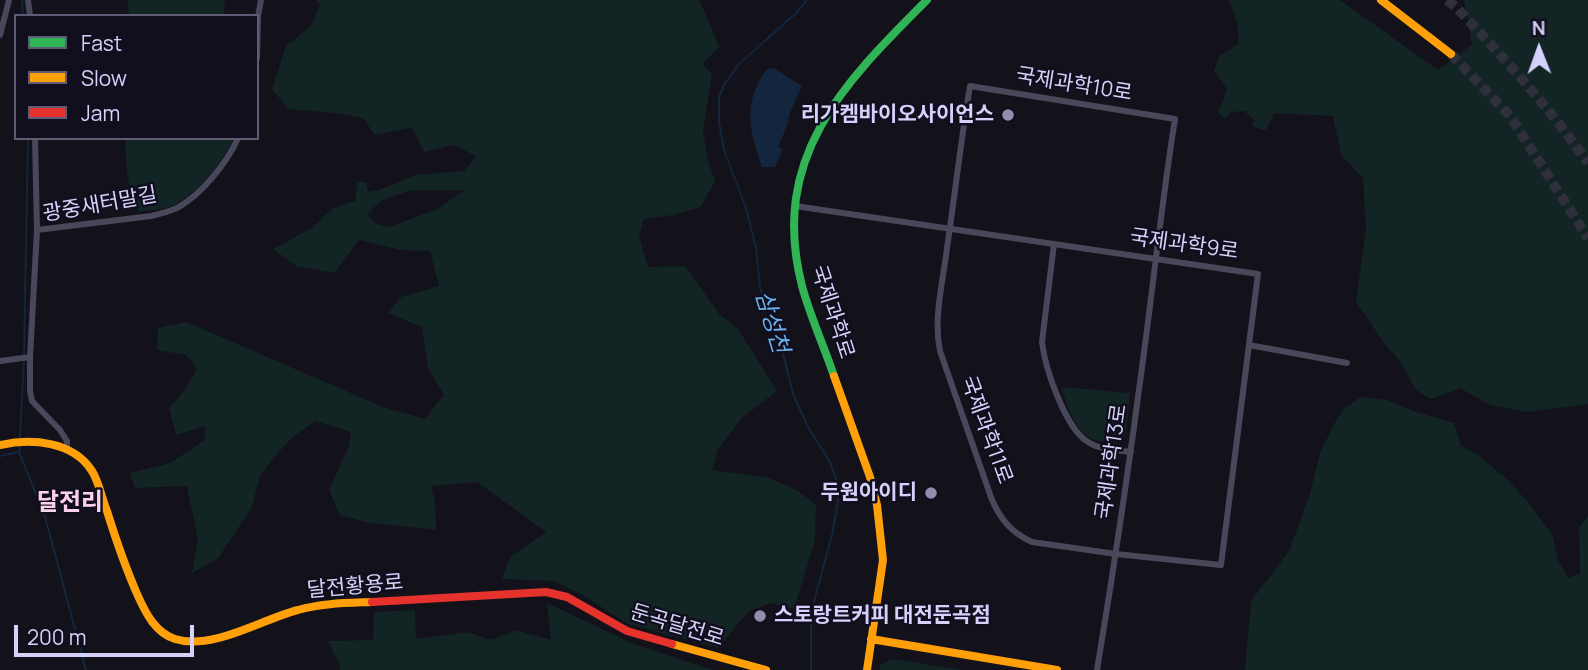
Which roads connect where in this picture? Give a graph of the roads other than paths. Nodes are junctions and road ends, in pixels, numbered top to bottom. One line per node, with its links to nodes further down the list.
1 (9, 0): 4 (street)
2 (928, 0): 8 (main road, 국제과학로)
3 (1381, 0): 5 (main road)
4 (0, 35)
5 (1451, 54)
6 (35, 140): 10 (street)
7 (237, 140): 10 (street, 광중새터말길)
8 (795, 206): 9 (street, 국제과학9로); 22 (main road, 국제과학로)
9 (950, 229): 11 (street, 국제과학9로); 12 (street, 국제과학10로); 20 (street, 국제과학11로)
10 (37, 230): 14 (street, 광중새터말길)
11 (1054, 244): 12 (street, 국제과학9로); 19 (street)
12 (1157, 259): 13 (street, 국제과학9로); 19 (street, 국제과학13로)
13 (1249, 345): 16 (street); 20 (street, 국제과학9로)
14 (30, 357): 15 (street); 18 (street, 광중새터말길)
15 (4, 361)
16 (1347, 363)
17 (0, 445): 18 (main road)
18 (67, 449): 21 (main road, 달전황용로)
19 (1131, 452): 20 (street, 국제과학13로)
20 (1116, 554): 26 (street, 국제과학13로)
21 (582, 606): 23 (main road, 둔곡달전로)
22 (871, 639): 24 (main road, 국제과학로); 25 (main road)
23 (766, 670)
24 (867, 670)
25 (1057, 670)
26 (1097, 670)

